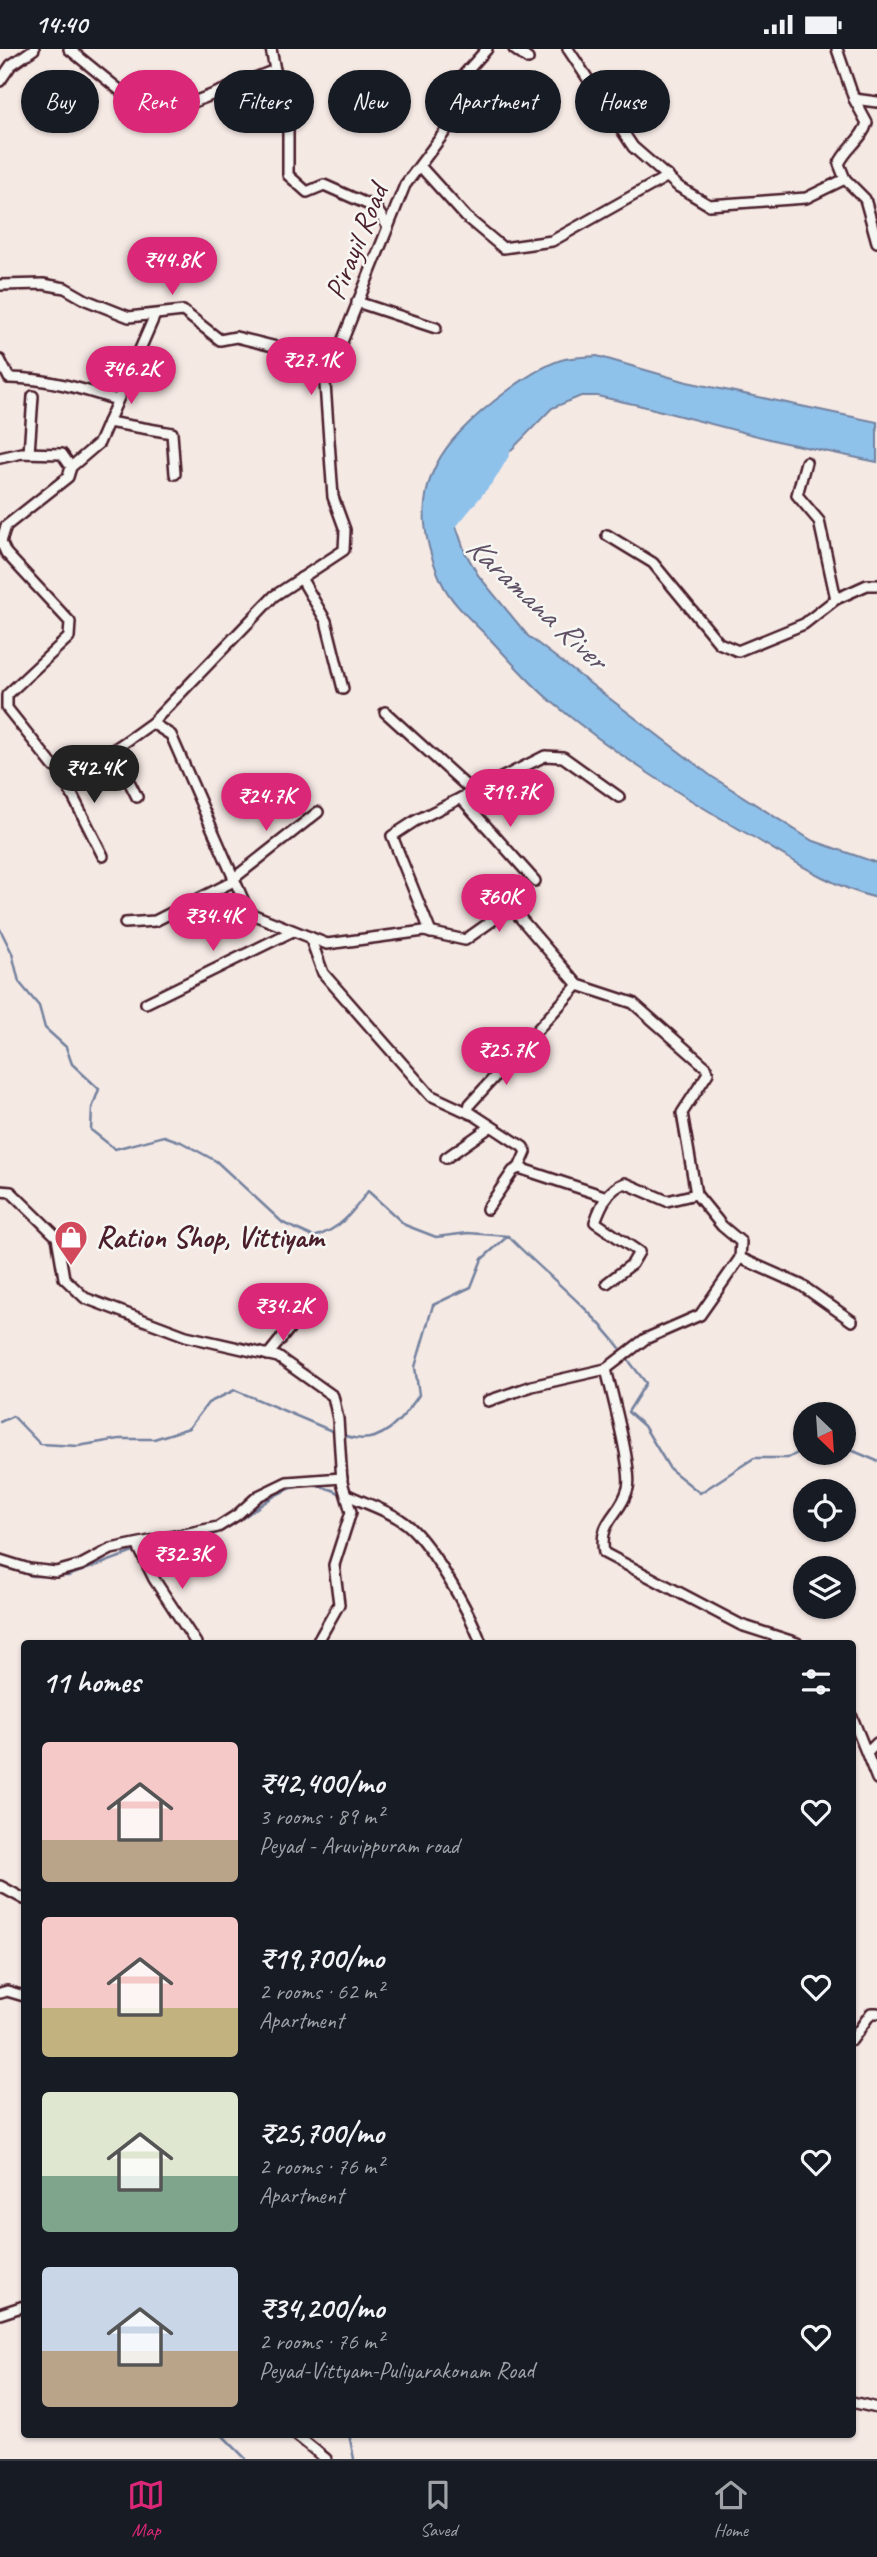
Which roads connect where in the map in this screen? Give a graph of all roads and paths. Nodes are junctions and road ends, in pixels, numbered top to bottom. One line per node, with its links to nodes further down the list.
1 (34, 49): 10 (street)
2 (69, 49): 11 (street)
3 (271, 49): 9 (street)
4 (487, 49): 15 (street, Pirayil Road)
5 (514, 49): 8 (street)
6 (568, 49): 17 (street)
7 (837, 49): 12 (street)
8 (528, 59)
9 (275, 70)
10 (0, 81)
11 (214, 94)
12 (854, 99): 13 (street); 18 (street)
13 (877, 102)
14 (288, 133): 16 (street)
15 (420, 166): 17 (street); 20 (street, Pirayil Road)
16 (288, 175): 19 (street); 20 (street)
17 (668, 176): 18 (street)
18 (845, 179): 21 (street)
19 (291, 188)
20 (388, 227): 23 (street, Pirayil Road)
21 (877, 242)
22 (0, 285): 24 (street)
23 (358, 302): 25 (street); 27 (street, Pirayil Road)
24 (155, 315): 27 (street); 29 (street)
25 (436, 328)
26 (0, 360): 29 (street)
27 (332, 365): 38 (street, Pirayil Road)
28 (33, 396): 31 (street)
29 (117, 400): 30 (street)
30 (108, 422): 34 (street); 35 (street)
31 (29, 453): 32 (street); 34 (street)
32 (0, 458)
33 (806, 462): 40 (street)
34 (71, 467): 37 (street)
35 (175, 474)
36 (607, 535): 40 (street)
37 (1, 542): 45 (street)
38 (301, 578): 41 (street); 43 (street, Pirayil Road)
39 (877, 585): 40 (street)
40 (836, 599)
41 (343, 689)
42 (385, 712): 46 (street)
43 (152, 723): 44 (street, Pirayil Road); 52 (street)
44 (113, 750): 45 (street, Pirayil Road); 47 (street)
45 (58, 767): 51 (street)
46 (473, 792): 48 (street); 49 (street)
47 (137, 797)
48 (619, 797)
49 (461, 798): 53 (street); 56 (street)
50 (318, 812): 52 (street)
51 (103, 856)
52 (234, 880): 54 (street); 55 (street)
53 (535, 881)
54 (125, 923)
55 (293, 931): 57 (street); 59 (street)
56 (431, 933): 57 (street); 58 (street)
57 (310, 937): 60 (street)
58 (578, 985): 60 (street); 65 (street)
59 (146, 1003)
60 (471, 1114): 61 (street)
61 (489, 1127): 62 (street); 63 (street)
62 (446, 1158)
63 (519, 1168): 66 (street); 67 (street)
64 (0, 1191): 72 (street)
65 (696, 1194): 66 (street); 68 (street)
66 (607, 1197): 69 (street)
67 (487, 1209)
68 (740, 1258): 71 (street); 73 (street)
69 (607, 1283)
70 (310, 1303): 72 (street)
71 (852, 1321)
72 (268, 1355): 75 (street)
73 (606, 1369): 74 (street); 82 (street)
74 (488, 1401)
75 (342, 1478): 76 (street); 77 (street)
76 (346, 1494): 80 (street); 81 (street)
77 (137, 1544): 78 (street); 79 (street)
78 (0, 1560)
79 (194, 1640)
80 (319, 1640)
81 (480, 1640)
82 (788, 1640)
83 (856, 1727): 85 (street)
84 (877, 1743): 85 (street)
85 (867, 1753): 86 (street)
86 (877, 1779)
87 (0, 1886): 88 (street)
88 (21, 1897)
89 (0, 1993): 90 (street)
90 (21, 1995)
91 (877, 2004): 92 (street)
92 (874, 2013): 93 (street)
93 (856, 2035)
94 (21, 2307): 95 (street)
95 (0, 2314)
96 (856, 2403): 97 (street)
97 (877, 2407)
98 (300, 2438): 99 (street)
99 (327, 2459)

